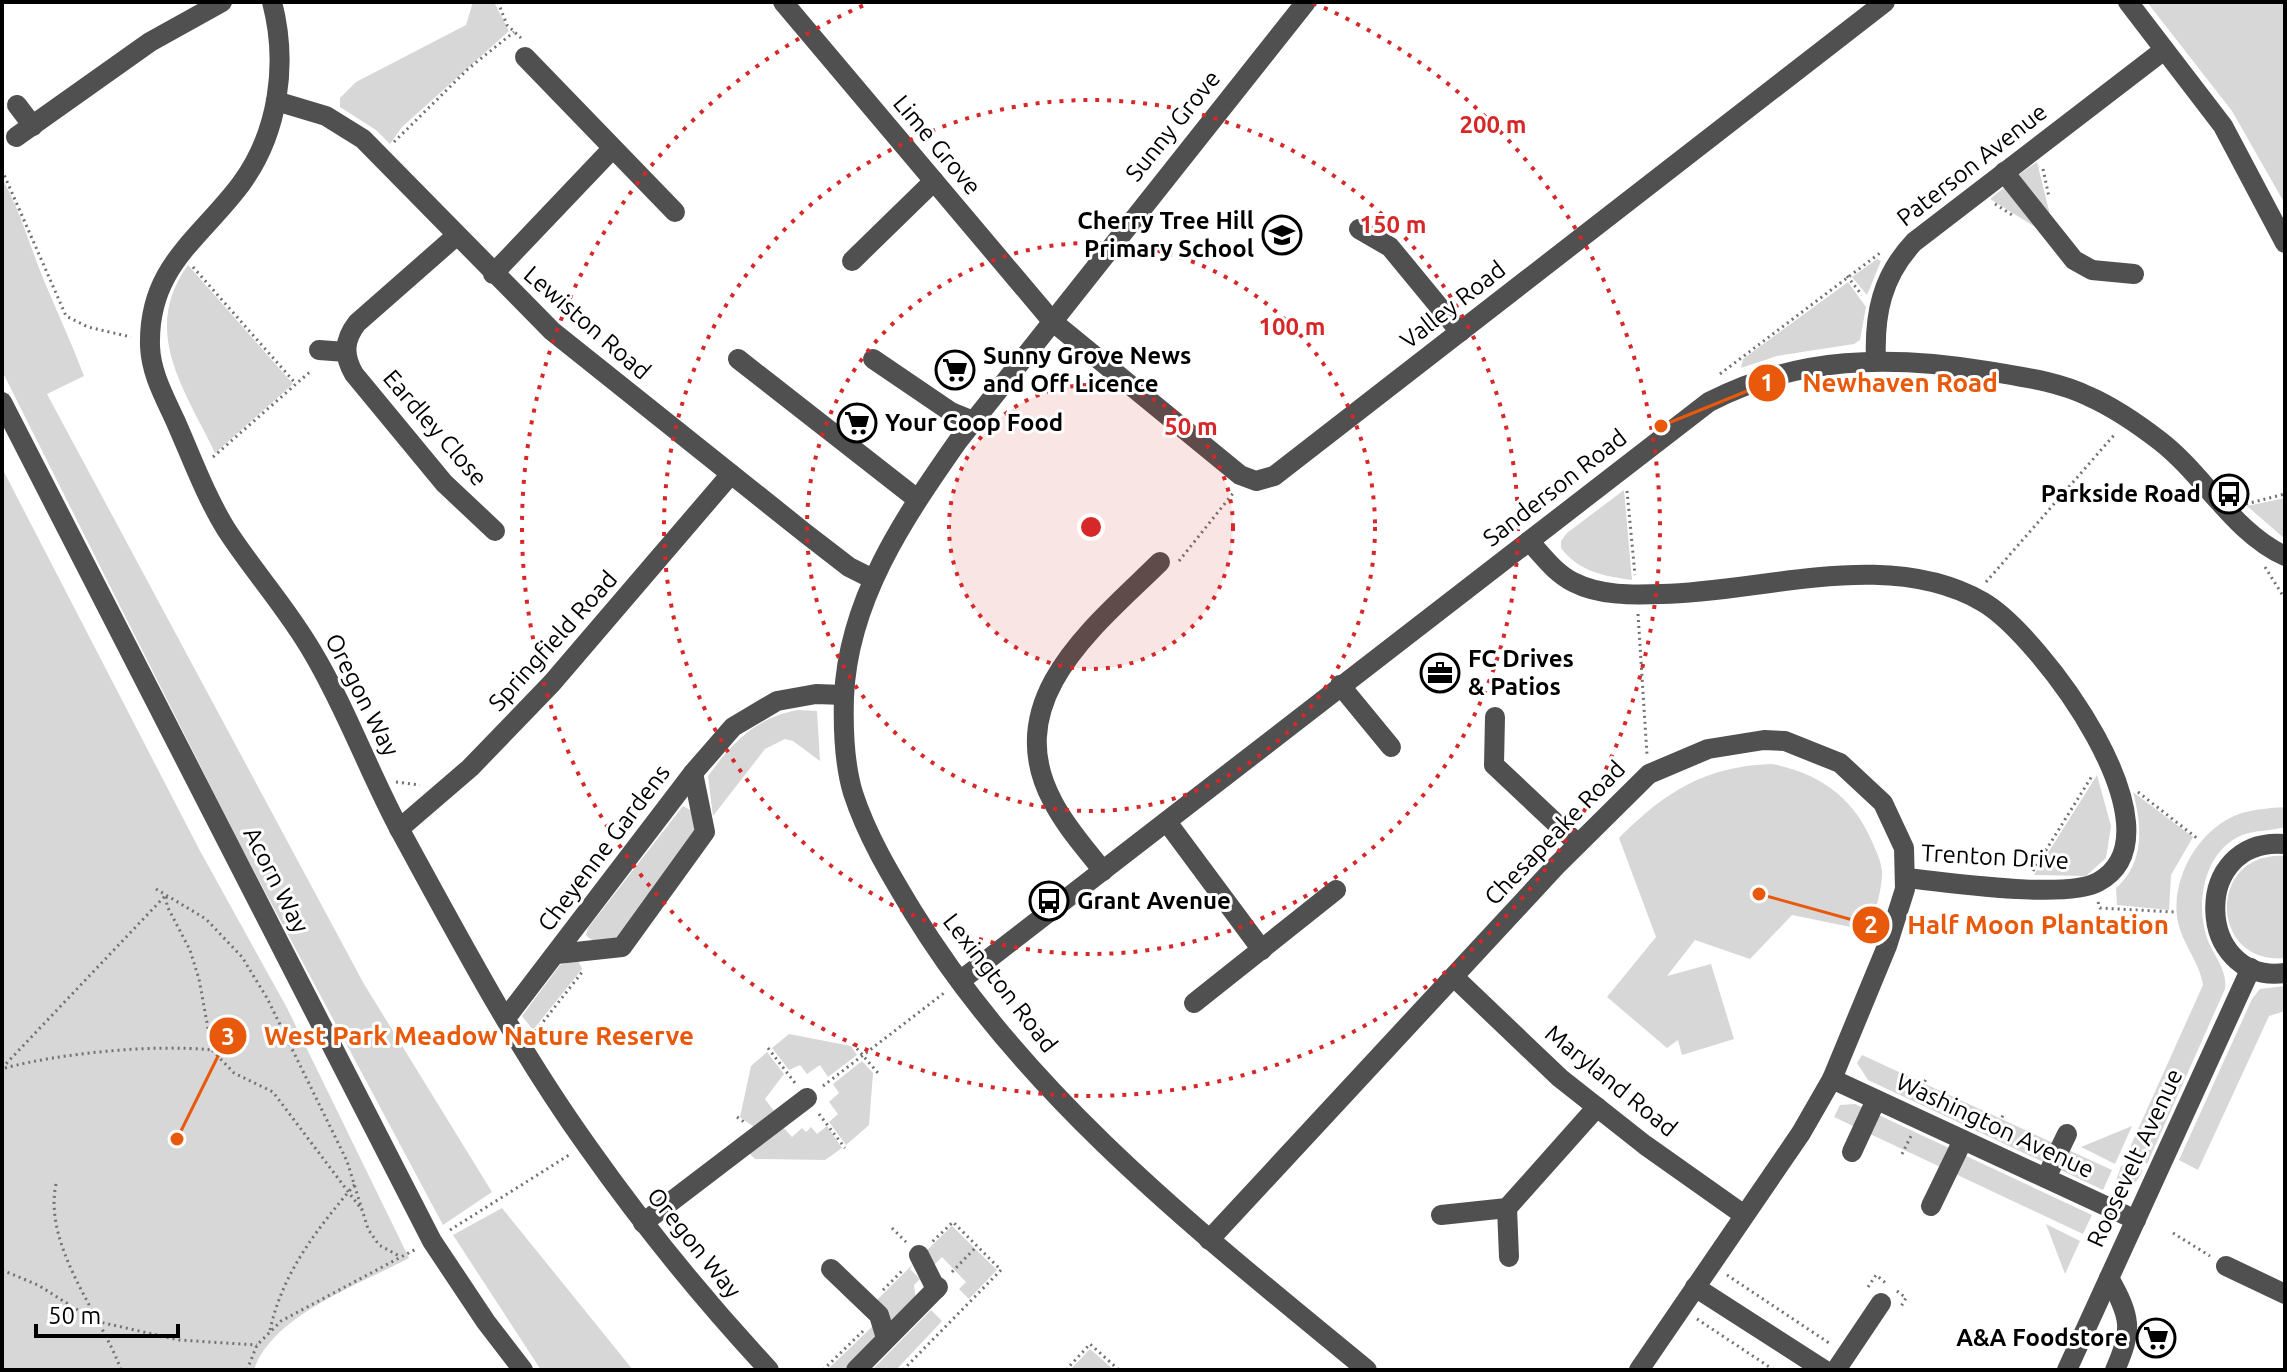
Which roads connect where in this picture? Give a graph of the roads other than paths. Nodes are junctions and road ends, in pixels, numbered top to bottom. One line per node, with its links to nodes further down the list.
1 (222, 2): 10 (street)
2 (272, 2): 9 (street, Oregon Way)
3 (783, 2): 13 (street, Lime Grove)
4 (1306, 2): 21 (street, Sunny Grove)
5 (1885, 2): 22 (street, Valley Road)
6 (2128, 2): 7 (street)
7 (2164, 50): 12 (street, Paterson Avenue); 17 (street)
8 (525, 57): 11 (street)
9 (276, 101): 16 (street, Lewiston Road); 41 (street, Oregon Way)
10 (17, 105)
11 (612, 149): 14 (street); 19 (street)
12 (2004, 172): 20 (street); 25 (street, Paterson Avenue)
13 (934, 181): 18 (street); 21 (street, Lime Grove)
14 (675, 212)
15 (1359, 229): 22 (street)
16 (456, 236): 19 (street, Lewiston Road); 30 (street, Eardley Close)
17 (2285, 243)
18 (852, 261)
19 (493, 274): 28 (street, Lewiston Road)
20 (2134, 274)
21 (1052, 321): 22 (street, Valley Road); 27 (street, Lexington Road)
22 (1460, 332)
23 (738, 359): 29 (street)
24 (873, 359): 27 (street)
25 (1876, 360): 31 (street, Sanderson Road); 32 (street, Sanderson Road)
26 (2, 402): 79 (street, Acorn Way)
27 (973, 421): 29 (street, Lexington Road)
28 (731, 474): 34 (street, Lewiston Road); 41 (street, Springfield Road)
29 (917, 499): 34 (street, Lexington Road)
30 (495, 531)
31 (1529, 541): 35 (street, Sanderson Road); 45 (street, Trenton Drive)
32 (2276, 551)
33 (1160, 562): 44 (street)
34 (873, 579): 36 (street, Lexington Road)
35 (1340, 685): 38 (street); 40 (street, Sanderson Road)
36 (844, 695): 39 (street, Cheyenne Gardens); 52 (street, Lexington Road)
37 (1495, 717): 42 (street)
38 (1391, 747)
39 (693, 773): 48 (street, Cheyenne Gardens); 48 (street, Cheyenne Gardens)
40 (1167, 822): 44 (street, Sanderson Road); 47 (street)
41 (399, 829): 54 (street, Oregon Way)
42 (1578, 844): 45 (street, Chesapeake Road); 51 (street, Chesapeake Road)
43 (2285, 844): 49 (street)
44 (1103, 871): 52 (street, Sanderson Road)
45 (1906, 878): 55 (street, Chesapeake Road)
46 (1336, 890): 47 (street)
47 (1262, 950): 53 (street)
48 (557, 954): 54 (street, Cheyenne Gardens)
49 (2251, 968): 50 (street); 67 (street, Roosevelt Avenue)
50 (2285, 973)
51 (1454, 977): 58 (street, Maryland Road); 69 (street, Chesapeake Road)
52 (960, 981): 69 (street, Lexington Road)
53 (1194, 1003)
54 (506, 1018): 68 (street, Oregon Way)
55 (1832, 1079): 57 (street, Washington Avenue); 66 (street, Chesapeake Road)
56 (807, 1098): 68 (street)
57 (1876, 1100): 60 (street, Washington Avenue); 61 (street)
58 (1597, 1107): 64 (street); 66 (street, Maryland Road)
59 (2067, 1134): 62 (street)
60 (1963, 1140): 62 (street, Washington Avenue); 63 (street)
61 (1852, 1152)
62 (2046, 1178): 67 (street, Washington Avenue)
63 (1931, 1206)
64 (1507, 1208): 65 (street); 71 (street)
65 (1441, 1215)
66 (1744, 1215): 75 (street, Chesapeake Road)
67 (2136, 1220): 74 (street, Roosevelt Avenue)
68 (643, 1223): 80 (street, Oregon Way)
69 (1209, 1240): 82 (street, Lexington Road)
70 (919, 1255): 78 (street)
71 (1509, 1257)
72 (2226, 1266): 76 (street)
73 (831, 1269): 78 (street)
74 (2109, 1278): 86 (street, Roosevelt Avenue); 87 (street)
75 (1695, 1287): 83 (street, Chesapeake Road); 84 (street)
76 (2285, 1294)
77 (1880, 1304): 85 (street)
78 (886, 1338): 81 (street)
79 (523, 1370)
80 (769, 1370)
81 (856, 1370)
82 (1367, 1370)
83 (1639, 1370)
84 (1824, 1370)
85 (1836, 1370)
86 (2067, 1370)
87 (2115, 1370)

